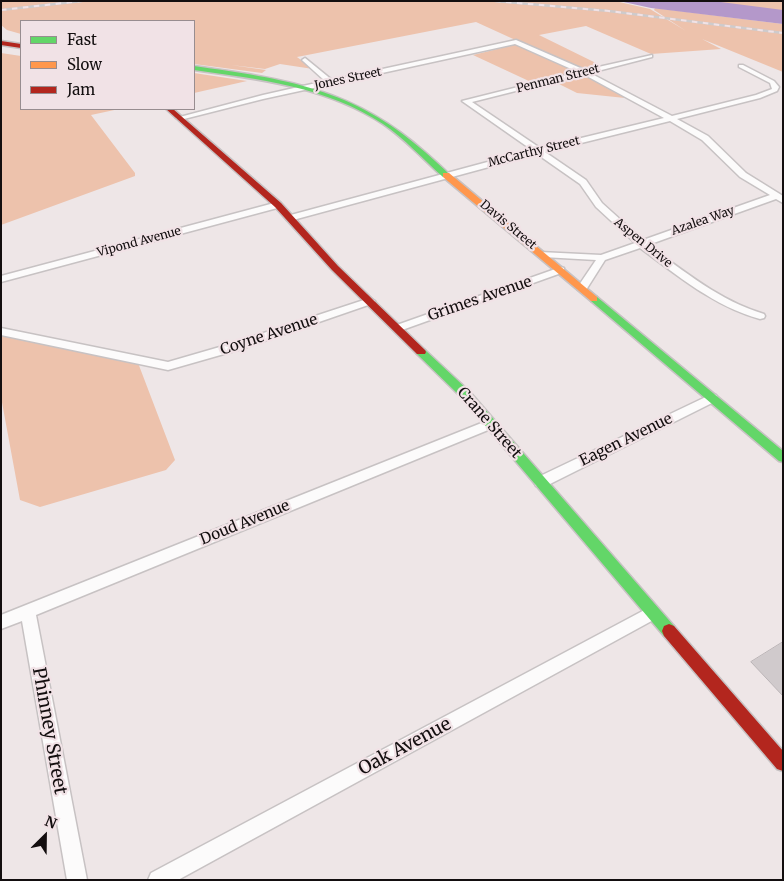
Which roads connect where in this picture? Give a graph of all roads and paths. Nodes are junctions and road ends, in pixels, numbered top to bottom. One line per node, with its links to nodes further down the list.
1 (1, 43): 2 (main road)
2 (20, 46)
3 (650, 56): 7 (street, Penman Street)
4 (305, 60): 8 (street)
5 (741, 66): 13 (street, McCarthy Street)
6 (195, 68): 9 (main road, Davis Street)
7 (586, 73): 8 (street, Jones Street); 10 (street, Penman Street); 13 (street)
8 (331, 83): 9 (street, Jones Street)
9 (306, 88): 12 (street, Jones Street); 15 (main road, Davis Street)
10 (466, 101): 14 (street, Aspen Drive)
11 (170, 110): 12 (main road, Crane Street)
12 (180, 118): 17 (main road, Crane Street)
13 (669, 119): 14 (street, McCarthy Street); 16 (street)
14 (539, 151): 15 (street, McCarthy Street); 19 (street, Aspen Drive)
15 (448, 174): 18 (street, McCarthy Street); 20 (main road, Davis Street)
16 (780, 198): 19 (street, Azalea Way)
17 (278, 205): 18 (main road, Crane Street); 23 (street, Vipond Avenue)
18 (290, 218): 25 (main road, Crane Street)
19 (640, 243): 21 (street, Azalea Way); 26 (street, Aspen Drive)
20 (542, 254): 21 (street, Azalea Way); 22 (main road, Davis Street)
21 (602, 258): 24 (street)
22 (561, 270): 24 (main road, Davis Street); 27 (street, Grimes Avenue)
23 (1, 279)
24 (582, 288): 29 (main road, Davis Street)
25 (370, 301): 27 (main road, Crane Street); 28 (street, Coyne Avenue)
26 (760, 316)
27 (398, 328): 30 (main road, Crane Street)
28 (1, 331)
29 (712, 398): 31 (main road, Davis Street); 32 (street, Eagen Avenue)
30 (490, 425): 32 (main road, Crane Street); 33 (street, Doud Avenue)
31 (783, 458)
32 (541, 482): 34 (main road, Crane Street)
33 (28, 611): 35 (street, Doud Avenue); 37 (street, Phinney Street)
34 (652, 613): 36 (main road, Crane Street); 38 (street, Oak Avenue)
35 (1, 622)
36 (783, 763)
37 (77, 880)
38 (158, 880)

